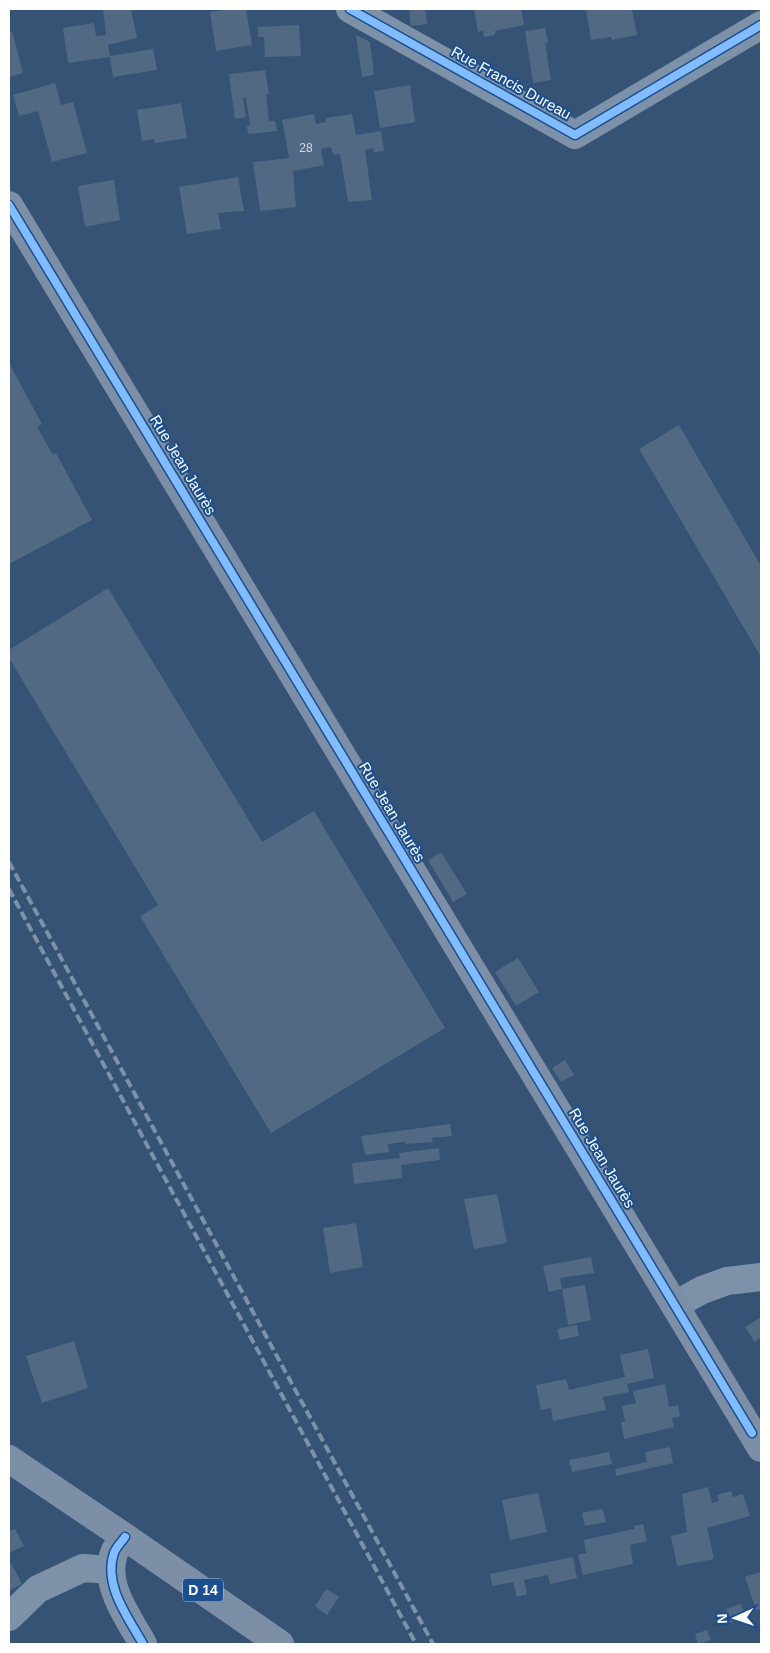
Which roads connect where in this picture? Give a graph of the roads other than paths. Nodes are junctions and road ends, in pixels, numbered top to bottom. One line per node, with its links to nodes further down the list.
1 (350, 9): 2 (street, Rue Francis Dureau)
2 (761, 25)
3 (9, 205): 5 (main road, Rue Jean Jaurès)
4 (761, 1277): 5 (street)
5 (675, 1305): 6 (main road, Rue Jean Jaurès)
6 (761, 1448)
7 (9, 1459): 8 (main road, D 14)
8 (126, 1537): 9 (street); 12 (main road, D 14)
9 (111, 1570): 10 (street); 11 (street)
10 (9, 1617)
11 (143, 1644)
12 (280, 1644)

